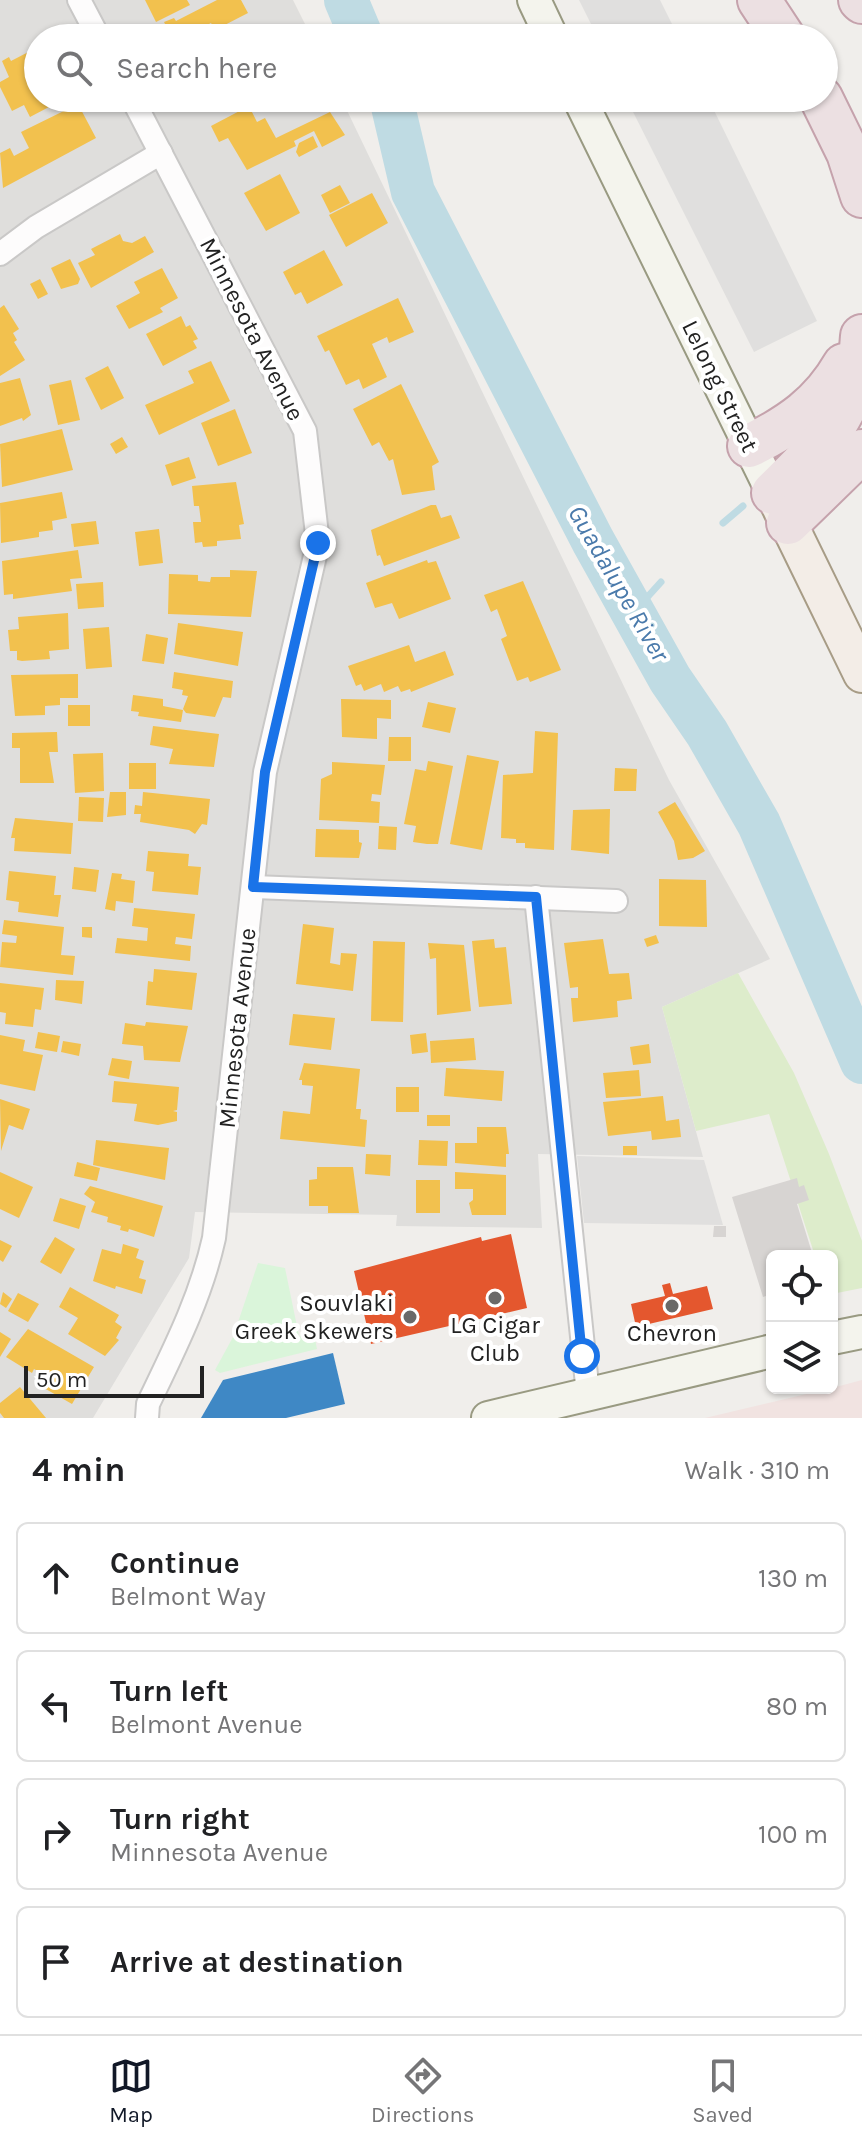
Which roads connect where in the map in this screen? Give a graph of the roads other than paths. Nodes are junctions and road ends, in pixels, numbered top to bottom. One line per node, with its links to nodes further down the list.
1 (79, 0): 4 (street)
2 (534, 0): 5 (main road)
3 (759, 0): 6 (highway)
4 (92, 24)
5 (545, 24)
6 (775, 24)
7 (139, 112): 10 (street, Minnesota Avenue)
8 (586, 112): 14 (main road, Lelong Street)
9 (828, 112): 11 (highway)
10 (161, 153): 12 (street); 18 (street, Minnesota Avenue)
11 (862, 196)
12 (0, 254)
13 (862, 334): 14 (highway); 16 (highway)
14 (749, 446): 16 (main road, Lelong Street)
15 (862, 451): 16 (highway)
16 (780, 508): 17 (main road, Lelong Street)
17 (862, 674)
18 (253, 887): 19 (street); 25 (street, Minnesota Avenue)
19 (536, 897): 20 (street); 24 (street)
20 (616, 901)
21 (862, 1332): 22 (main road)
22 (838, 1337)
23 (766, 1352): 24 (main road)
24 (588, 1394): 26 (main road)
25 (147, 1418)
26 (488, 1418)

